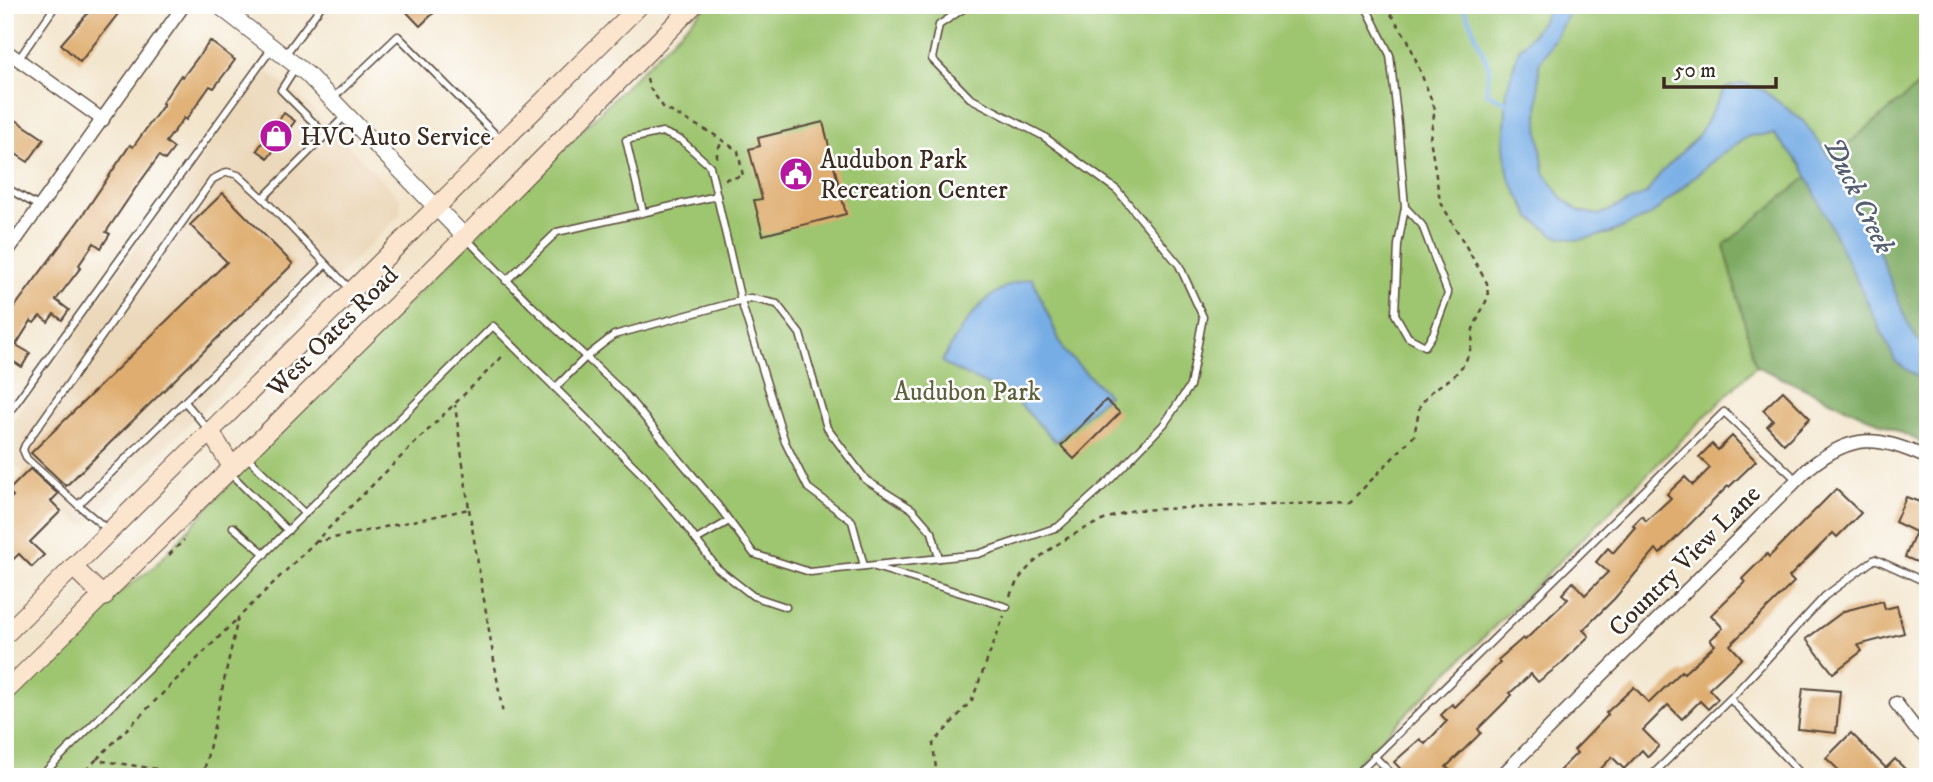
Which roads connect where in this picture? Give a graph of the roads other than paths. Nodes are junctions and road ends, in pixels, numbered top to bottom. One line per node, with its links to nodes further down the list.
1 (56, 5): 11 (lane)
2 (184, 5): 14 (street)
3 (218, 5): 10 (street)
4 (322, 5): 10 (lane)
5 (640, 5): 16 (main road, West Oates Road)
6 (694, 5): 24 (main road, West Oates Road)
7 (970, 5): 46 (lane)
8 (1365, 5): 21 (lane)
9 (5, 50): 11 (street)
10 (284, 57): 12 (street); 15 (lane); 33 (lane)
11 (18, 60): 14 (street)
12 (332, 100): 13 (street); 16 (lane)
13 (346, 114): 15 (lane); 20 (street)
14 (103, 120): 22 (street)
15 (326, 135): 19 (lane)
16 (502, 141): 20 (main road, West Oates Road)
17 (5, 187): 22 (lane)
18 (716, 196): 23 (lane); 23 (lane); 29 (lane)
19 (262, 198): 26 (lane); 38 (lane)
20 (436, 206): 24 (street); 28 (main road, West Oates Road)
21 (1405, 206): 21 (lane)
22 (40, 207): 25 (street)
23 (643, 212): 27 (lane)
24 (466, 237): 27 (lane); 36 (main road, West Oates Road)
25 (5, 255)
26 (326, 265): 28 (lane); 32 (lane)
27 (506, 281): 30 (lane)
28 (351, 290): 34 (main road, West Oates Road)
29 (741, 301): 30 (lane); 46 (lane); 47 (lane)
30 (586, 357): 31 (lane); 40 (lane)
31 (555, 388): 39 (lane); 44 (lane)
32 (185, 402): 34 (lane); 38 (lane)
33 (5, 418)
34 (209, 431): 36 (main road); 42 (main road, West Oates Road)
35 (1928, 458): 37 (street, Country View Lane)
36 (232, 467): 39 (lane); 43 (lane); 50 (main road, West Oates Road)
37 (1797, 480): 58 (lane); 62 (street, Country View Lane)
38 (78, 505): 42 (lane)
39 (305, 514): 43 (lane)
40 (729, 521): 44 (lane); 47 (lane)
41 (233, 527): 45 (lane)
42 (109, 531): 48 (main road, West Oates Road)
43 (288, 531): 45 (lane)
44 (696, 541): 51 (lane)
45 (265, 554): 59 (lane)
46 (939, 558): 47 (lane)
47 (867, 566): 52 (lane)
48 (73, 567): 50 (main road); 53 (main road, West Oates Road)
49 (1928, 583): 55 (lane)
50 (104, 597): 54 (main road, West Oates Road)
51 (786, 607)
52 (1007, 607)
53 (5, 635)
54 (5, 692)
55 (1730, 699): 63 (lane); 64 (lane)
56 (1896, 703): 57 (street)
57 (1928, 740)
58 (1374, 756): 60 (lane); 61 (lane)
59 (40, 777)
60 (1354, 777)
61 (1395, 777)
62 (1500, 777)
63 (1650, 777)
64 (1804, 777)

